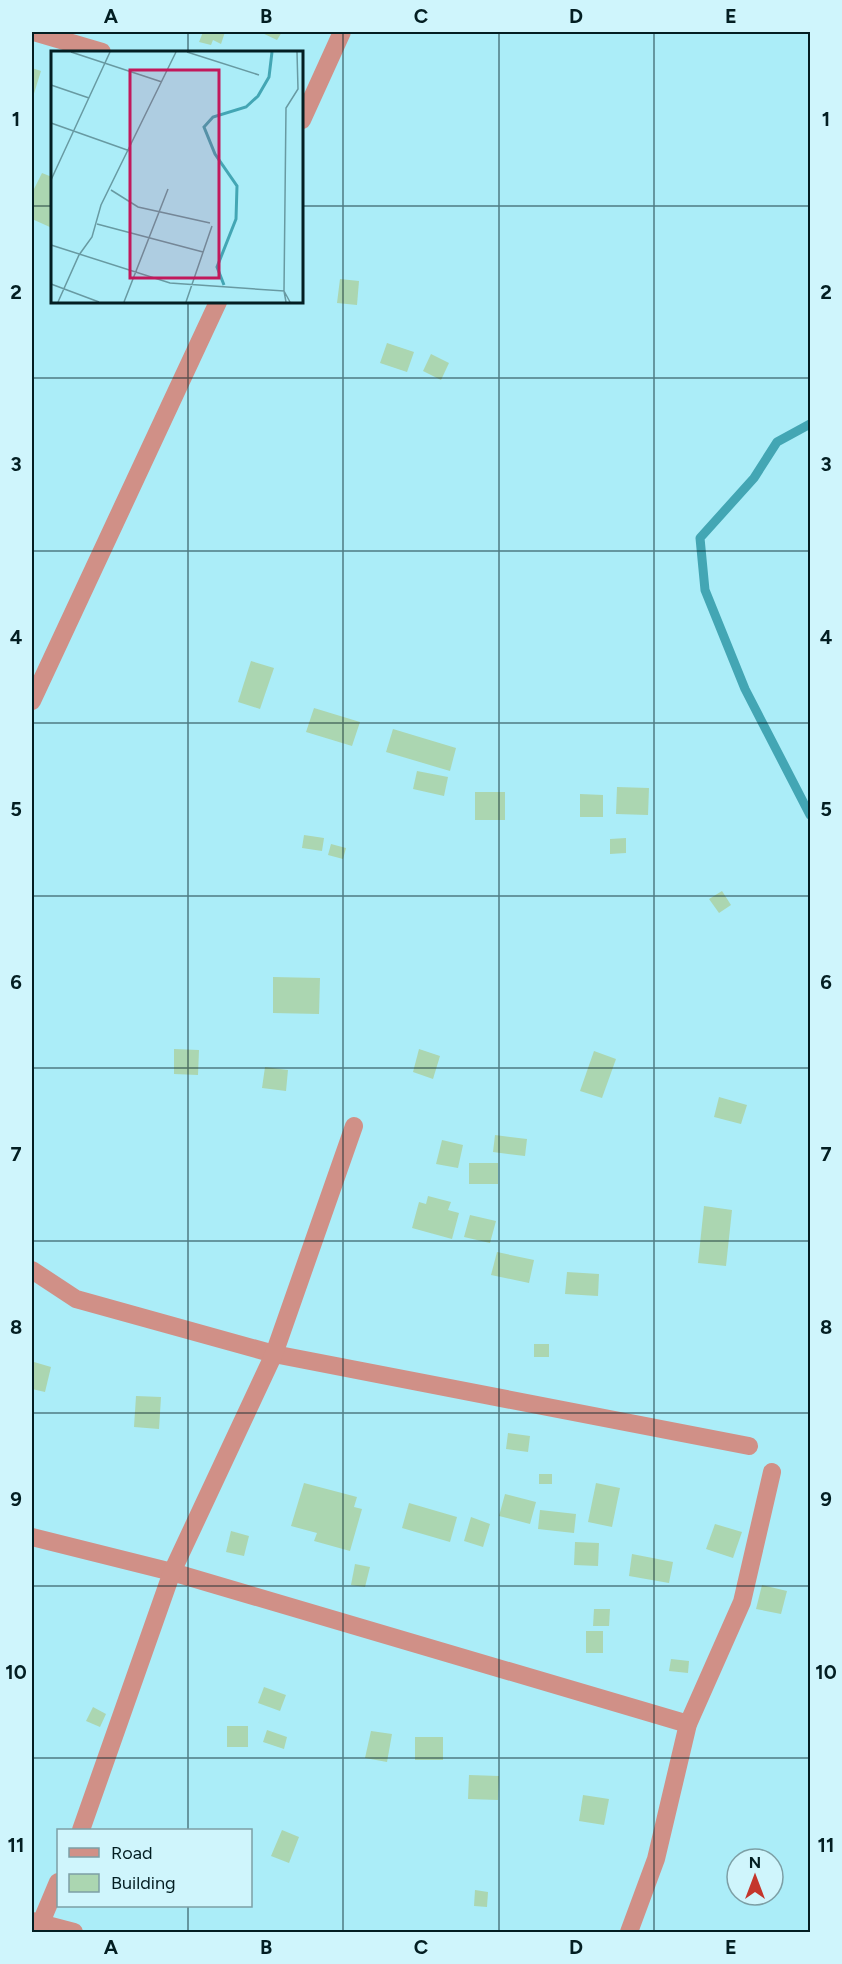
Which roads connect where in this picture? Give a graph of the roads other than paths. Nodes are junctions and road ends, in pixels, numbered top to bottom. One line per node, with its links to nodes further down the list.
1 (34, 32): 3 (street)
2 (342, 32): 4 (street)
3 (99, 51)
4 (303, 115)
5 (218, 303): 6 (street)
6 (32, 701)
7 (354, 1126): 9 (street)
8 (32, 1270): 9 (street)
9 (274, 1354): 10 (street); 13 (street)
10 (749, 1446)
11 (772, 1472): 14 (street)
12 (32, 1537): 13 (street)
13 (172, 1572): 14 (street); 15 (street)
14 (688, 1724): 19 (street)
15 (81, 1829)
16 (57, 1884): 17 (street)
17 (36, 1926): 18 (street)
18 (74, 1932)
19 (629, 1932)

